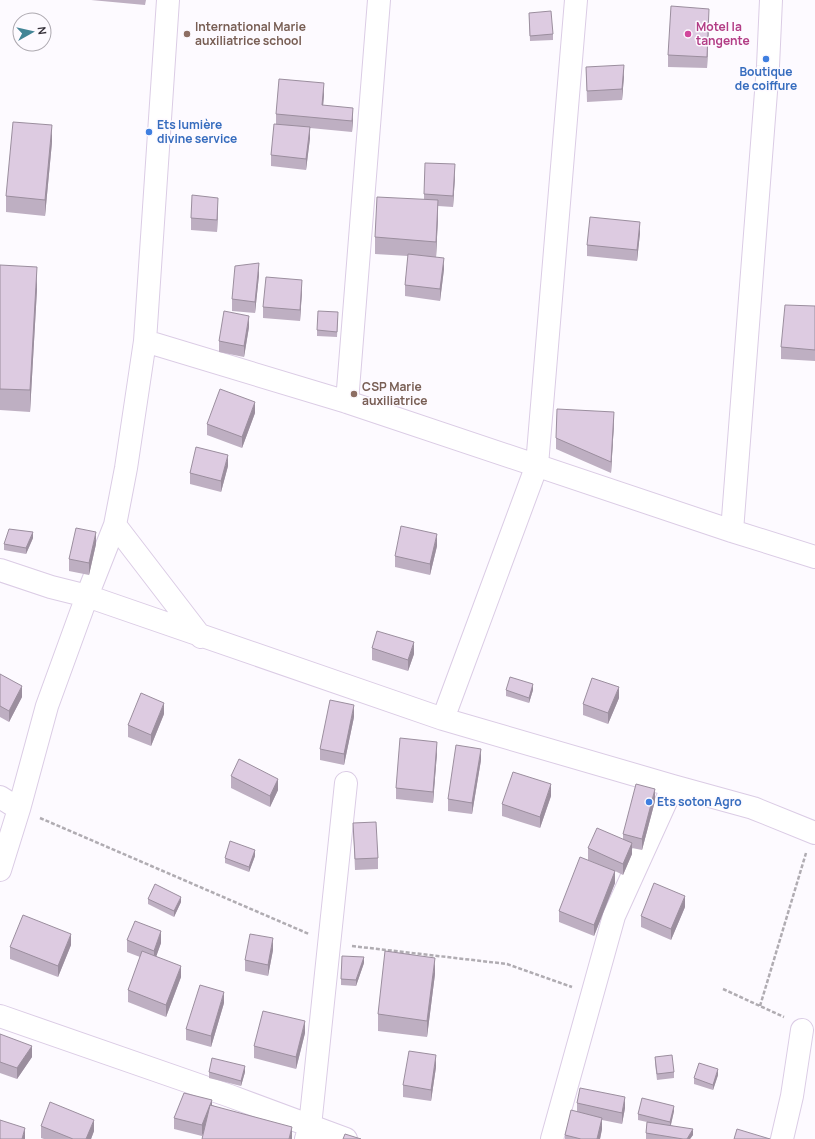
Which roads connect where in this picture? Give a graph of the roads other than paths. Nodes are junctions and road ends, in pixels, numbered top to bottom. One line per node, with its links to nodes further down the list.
1 (168, 0): 5 (street)
2 (379, 0): 6 (street)
3 (576, 0): 7 (street)
4 (771, 0): 9 (street)
5 (145, 341): 6 (street); 8 (street)
6 (347, 402): 7 (street)
7 (537, 465): 9 (street); 14 (street)
8 (115, 525): 12 (street); 13 (street)
9 (732, 531): 10 (street)
10 (815, 557)
11 (0, 570): 12 (street)
12 (87, 596): 13 (street); 18 (street)
13 (201, 637): 14 (street)
14 (443, 719): 16 (street)
15 (346, 783): 23 (street)
16 (673, 786): 19 (street); 25 (street)
17 (0, 797): 18 (street)
18 (19, 809): 20 (street)
19 (814, 832)
20 (0, 870)
21 (0, 1016): 23 (street)
22 (802, 1030): 26 (street)
23 (308, 1133): 24 (street)
24 (346, 1139)
25 (552, 1139)
26 (782, 1139)

